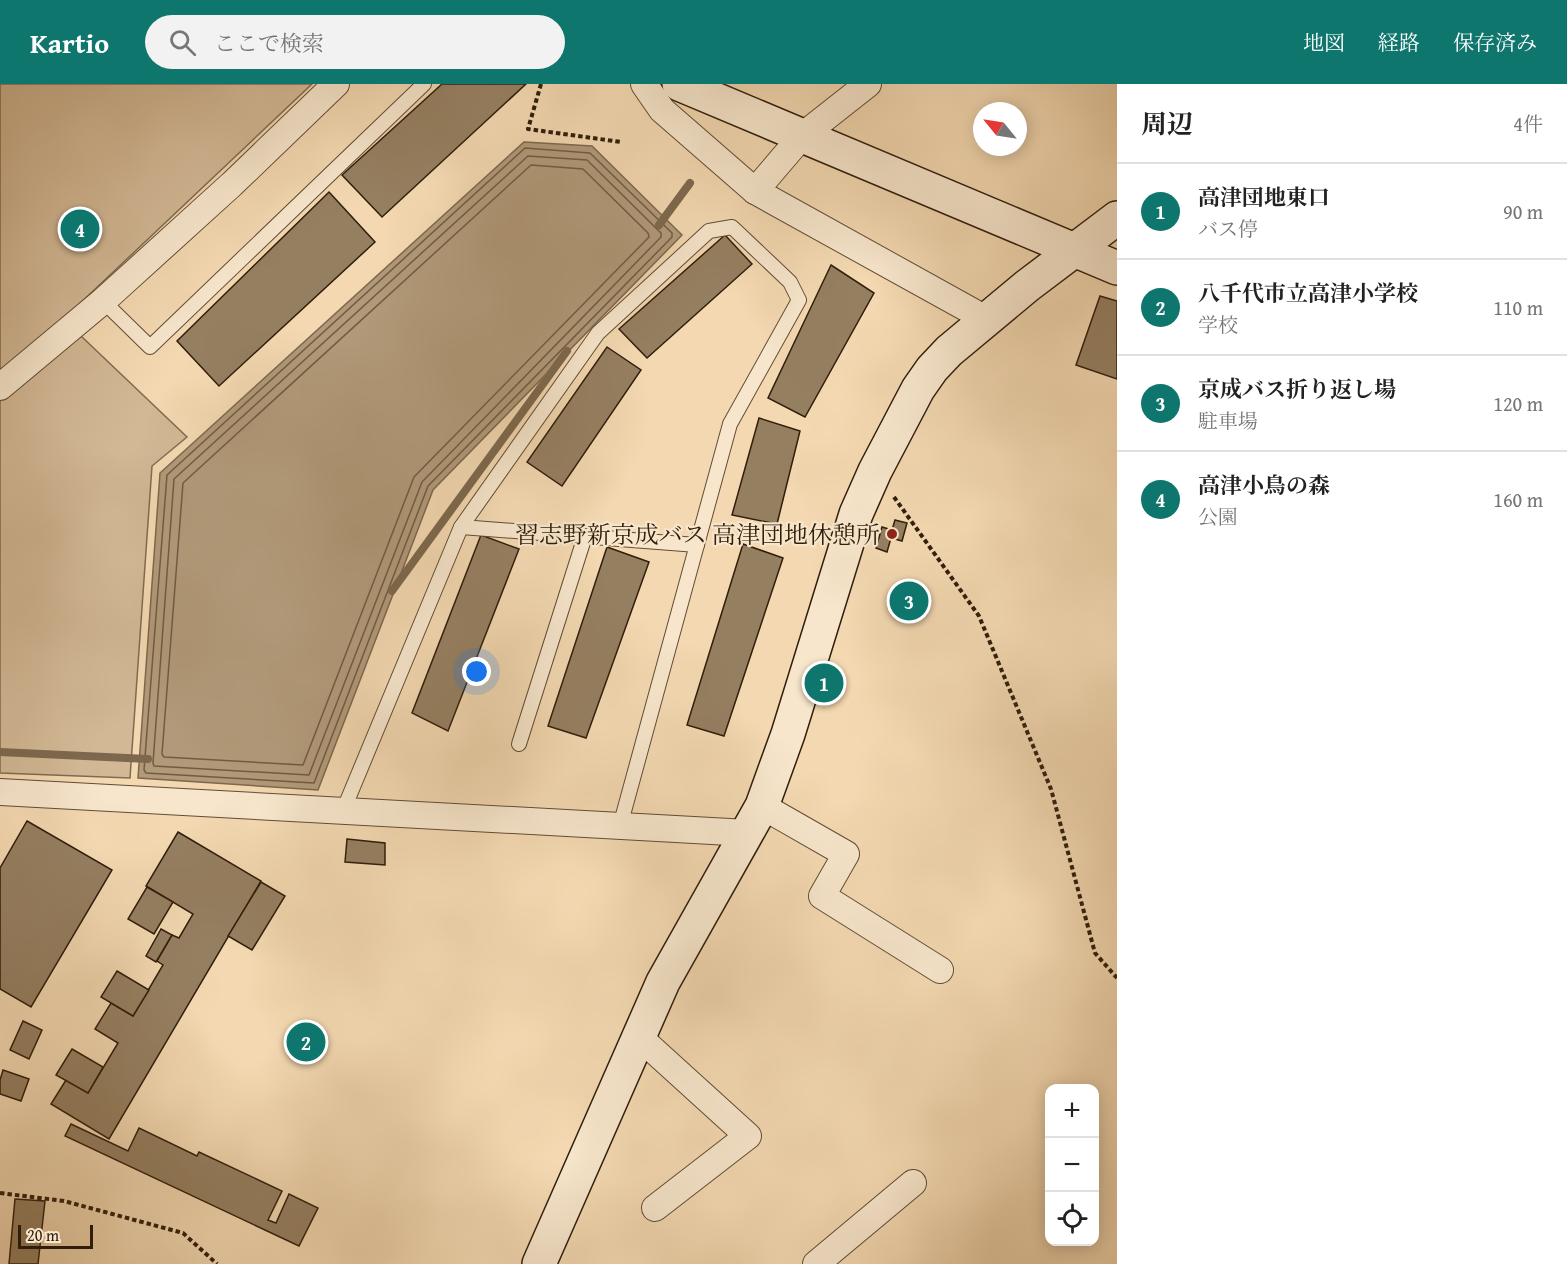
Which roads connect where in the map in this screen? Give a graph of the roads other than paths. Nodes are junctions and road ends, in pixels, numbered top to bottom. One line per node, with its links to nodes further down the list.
1 (336, 84): 11 (street)
2 (424, 84): 11 (lane)
3 (644, 84): 7 (street)
4 (679, 84): 6 (street)
5 (868, 84): 6 (street)
6 (802, 136): 7 (street); 9 (street)
7 (754, 191): 12 (street)
8 (1117, 218): 9 (street)
9 (1075, 250): 10 (street); 12 (street)
10 (1117, 268)
11 (103, 301): 13 (street)
12 (986, 319): 20 (street)
13 (0, 387)
14 (461, 527): 15 (lane); 16 (lane); 19 (lane)
15 (585, 536): 16 (lane); 17 (lane)
16 (697, 545): 21 (lane)
17 (519, 744)
18 (0, 792): 19 (street)
19 (343, 810): 21 (street)
20 (755, 819): 21 (street); 22 (street); 23 (street)
21 (620, 826)
22 (940, 970)
23 (639, 1037): 25 (street); 26 (street)
24 (913, 1183): 27 (street)
25 (655, 1208)
26 (539, 1264)
27 (816, 1264)

